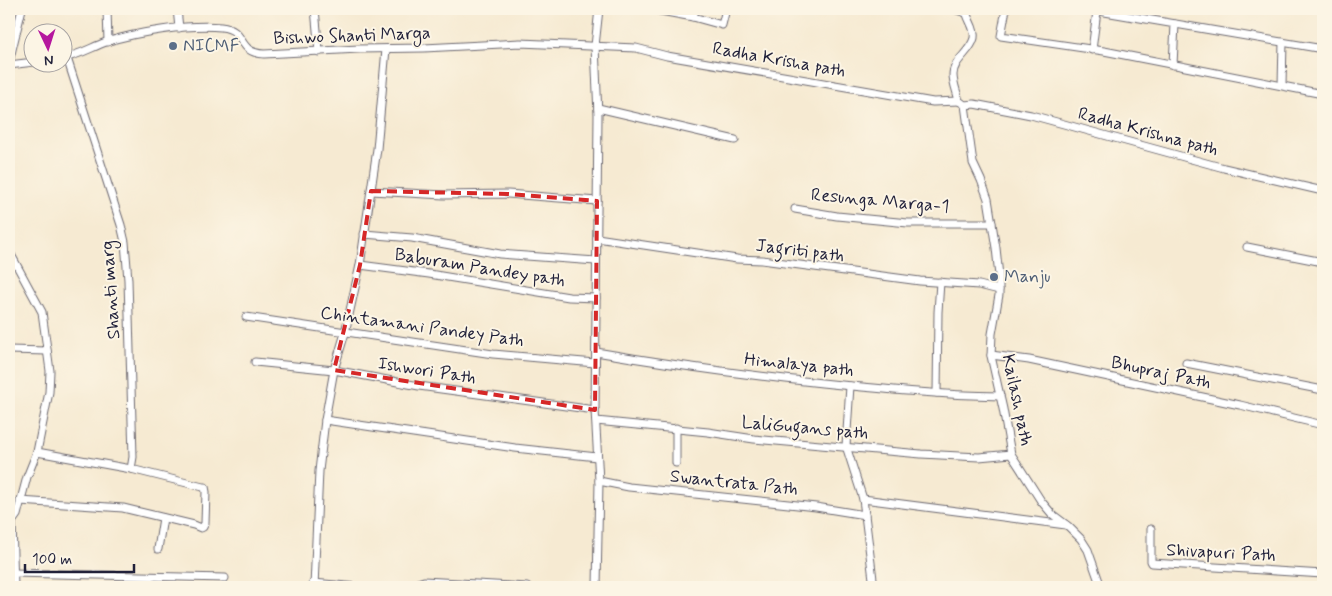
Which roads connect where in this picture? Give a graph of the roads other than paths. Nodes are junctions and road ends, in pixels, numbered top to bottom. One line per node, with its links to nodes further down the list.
1 (22, 9): 26 (street)
2 (107, 9): 17 (street)
3 (178, 9): 16 (street)
4 (315, 9): 23 (street)
5 (599, 9): 19 (street)
6 (654, 9): 14 (street)
7 (695, 9): 14 (street)
8 (726, 9): 14 (street)
9 (954, 9): 12 (street)
10 (1006, 9): 22 (street)
11 (1087, 9): 13 (street)
12 (966, 11): 31 (street, Kailash path)
13 (1097, 11): 15 (street); 22 (street)
14 (693, 17)
15 (1175, 24): 18 (street); 27 (street)
16 (179, 28): 17 (street, Bishwo Shanti Marga); 23 (street, Bishwo Shanti Marga)
17 (108, 42): 24 (street, Bishwo Shanti Marga)
18 (1283, 42): 21 (street); 29 (street)
19 (595, 46): 20 (street, Bishwo Shanti Marga); 31 (street, Radha Krisha path); 32 (street)
20 (386, 49): 23 (street, Bishwo Shanti Marga); 34 (street)
21 (1323, 49)
22 (1092, 50): 27 (street)
23 (319, 52)
24 (72, 55)
25 (22, 63): 26 (street)
26 (9, 64)
27 (1173, 65): 29 (street)
28 (70, 72): 73 (street, Shanti marg)
29 (1282, 85): 30 (street)
30 (1323, 94)
31 (962, 103): 35 (street, Radha Krishna path); 38 (street, Kailash path)
32 (598, 108): 33 (street); 36 (street)
33 (735, 140)
34 (372, 191): 36 (street); 39 (street)
35 (1323, 191)
36 (597, 201): 40 (street)
37 (795, 208): 38 (street, Resunga Marga-1)
38 (992, 223): 47 (street, Kailash path)
39 (364, 234): 43 (street); 45 (street)
40 (597, 238): 43 (street); 46 (street, Jagriti path)
41 (1247, 247): 44 (street)
42 (9, 251): 52 (street)
43 (596, 261): 48 (street)
44 (1323, 262)
45 (360, 265): 48 (street, Baburam Pandey path); 50 (street)
46 (940, 282): 47 (street, Jagriti path); 61 (street)
47 (999, 290): 54 (street, Kailash path)
48 (596, 298): 53 (street)
49 (246, 317): 50 (street, Chintamani Pandey Path)
50 (345, 333): 56 (street, Chintamani Pandey Path); 58 (street)
51 (9, 350): 52 (street)
52 (47, 351): 69 (street)
53 (596, 352): 56 (street); 59 (street, Himalaya path)
54 (990, 356): 62 (street, Kailash path); 66 (street, Bhupraj Path)
55 (254, 362): 58 (street, Ishwori Path)
56 (595, 363): 63 (street)
57 (1186, 363): 60 (street)
58 (334, 370): 63 (street, Ishwori Path); 64 (street)
59 (850, 386): 61 (street, Himalaya path); 68 (street)
60 (1323, 390)
61 (937, 393): 62 (street, Himalaya path)
62 (1000, 396): 70 (street, Kailash path)
63 (595, 410): 65 (street)
64 (326, 420): 71 (street); 85 (street)
65 (596, 421): 67 (street, LaliGugans path); 71 (street)
66 (1323, 425)
67 (676, 428): 68 (street, LaliGugans path); 72 (street)
68 (846, 446): 70 (street, LaliGugans path); 75 (street)
69 (37, 452): 73 (street); 76 (street)
70 (1011, 454): 79 (street, Kailash path)
71 (597, 456): 74 (street)
72 (676, 463)
73 (131, 469): 78 (street)
74 (599, 481): 77 (street, Swantrata Path); 90 (street)
75 (863, 499): 77 (street); 79 (street)
76 (20, 501): 78 (street); 82 (street)
77 (865, 514): 91 (street)
78 (163, 518): 81 (street)
79 (1068, 526): 92 (street, Kailash path)
80 (1150, 529): 83 (street, Shivapuri Path)
81 (158, 549)
82 (13, 573): 84 (street); 86 (street)
83 (1323, 574)
84 (225, 578)
85 (314, 585): 87 (street)
86 (14, 587)
87 (358, 587)
88 (413, 587): 89 (street)
89 (527, 587)
90 (597, 587)
91 (874, 587)
92 (1101, 587)

